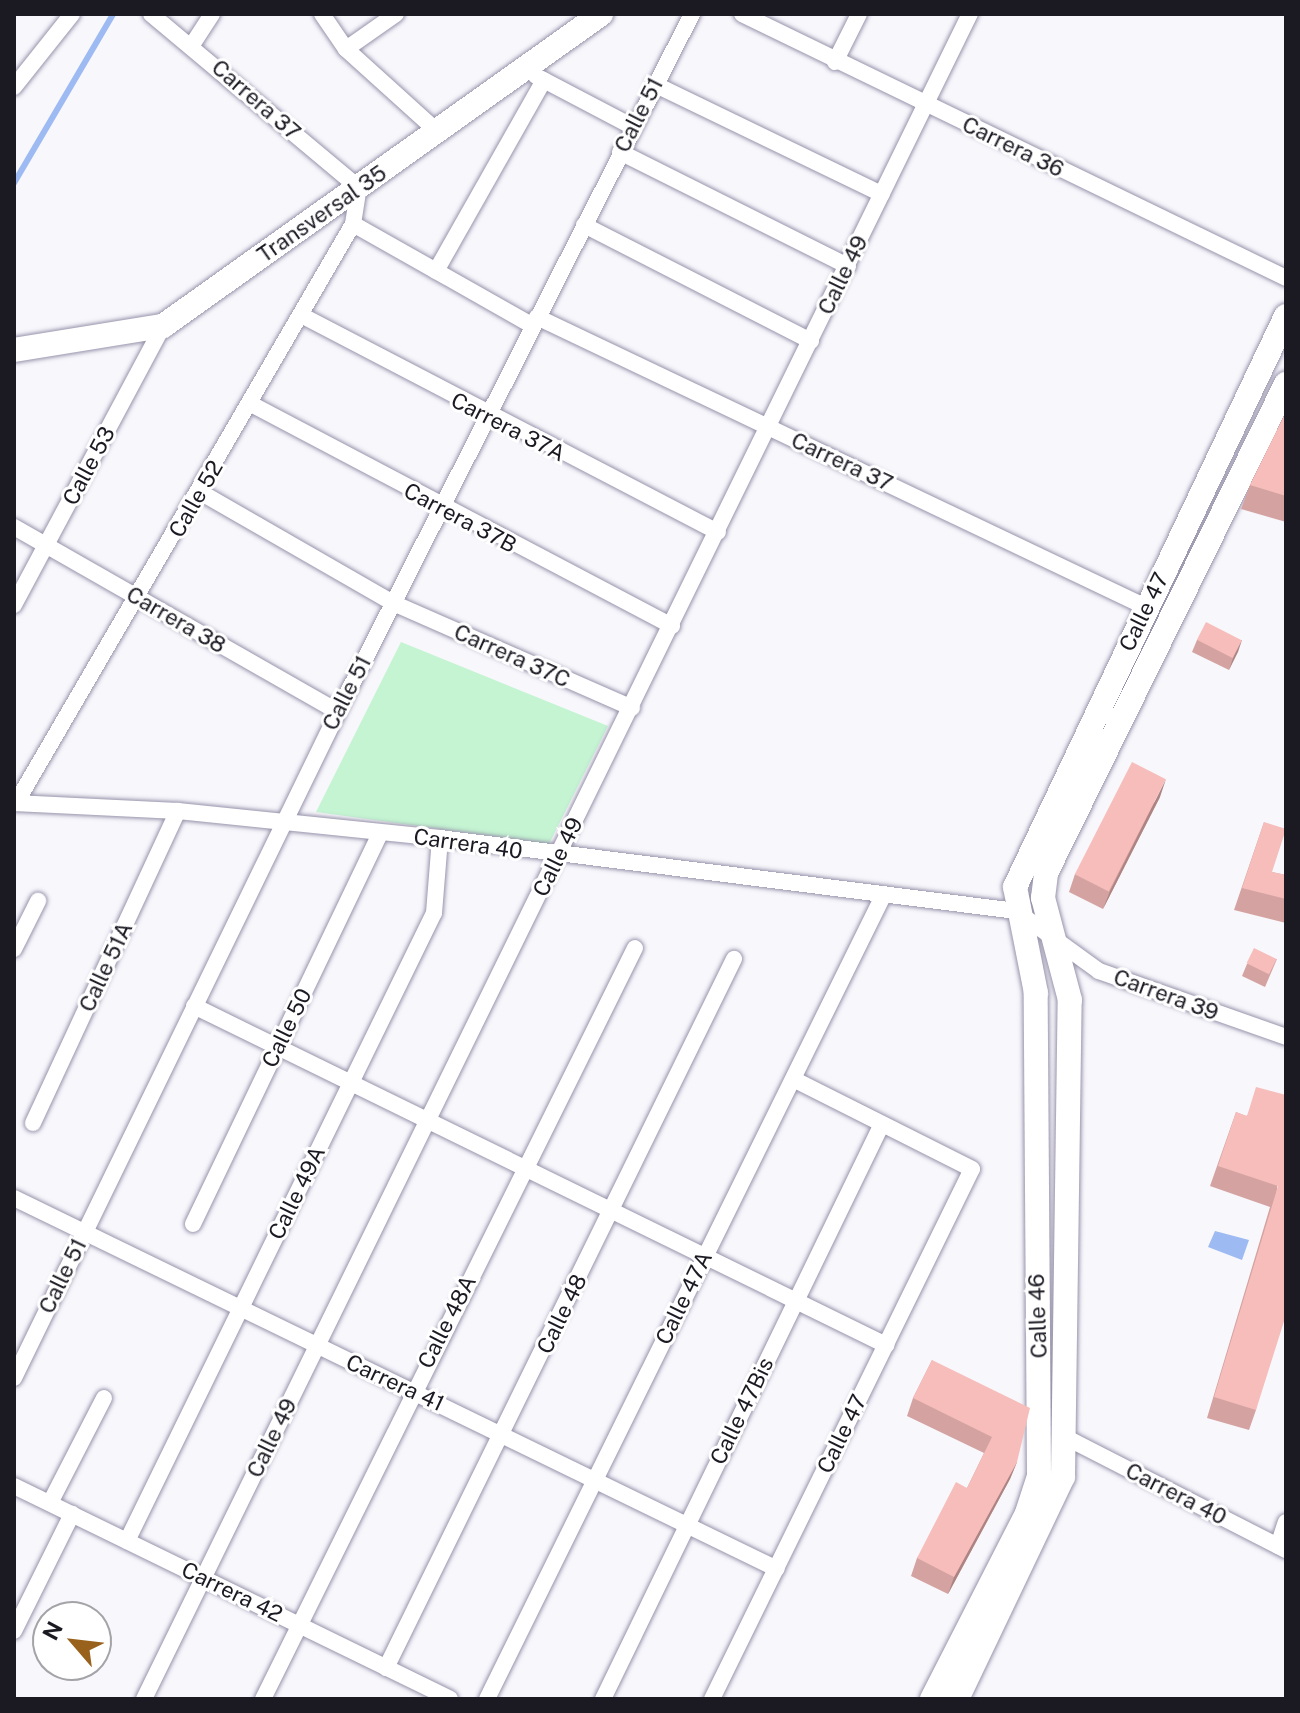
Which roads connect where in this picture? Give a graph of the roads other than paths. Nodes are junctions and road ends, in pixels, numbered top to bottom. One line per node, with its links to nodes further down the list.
1 (72, 14): 16 (street)
2 (212, 14): 11 (street)
3 (322, 14): 12 (street)
4 (396, 14): 12 (street)
5 (601, 14): 14 (main road, Transversal 35)
6 (692, 14): 15 (street, Calle 51)
7 (742, 14): 13 (street, Carrera 36)
8 (859, 14): 13 (street)
9 (970, 14): 17 (street, Calle 49)
10 (156, 18): 11 (street, Carrera 37)
11 (192, 45): 21 (street, Carrera 37)
12 (346, 49): 19 (street)
13 (835, 62): 17 (street, Carrera 36)
14 (534, 75): 18 (street); 19 (main road, Transversal 35); 26 (street)
15 (654, 84): 18 (street, Calle 51); 22 (street)
16 (14, 87)
17 (926, 105): 22 (street, Calle 49); 27 (street, Carrera 36)
18 (633, 127): 20 (street, Calle 51)
19 (438, 132): 21 (main road, Transversal 35)
20 (620, 152): 24 (street, Calle 51); 25 (street)
21 (359, 188): 23 (street, Calle 52); 31 (main road, Transversal 35)
22 (882, 194): 25 (street, Calle 49)
23 (353, 224): 26 (street, Carrera 37); 28 (street, Calle 52)
24 (584, 225): 30 (street, Calle 51); 32 (street)
25 (848, 266): 32 (street, Calle 49)
26 (436, 271): 30 (street, Carrera 37)
27 (1286, 278)
28 (301, 315): 35 (street, Calle 52); 36 (street, Carrera 37A)
29 (1286, 316): 46 (main road, Calle 47)
30 (535, 322): 36 (street, Calle 51); 37 (street, Carrera 37)
31 (163, 326): 33 (main road, Transversal 35); 42 (street, Calle 53)
32 (811, 341): 37 (street, Calle 49)
33 (15, 352)
34 (1286, 384): 59 (main road, Calle 47)
35 (251, 404): 38 (street, Calle 52); 39 (street, Carrera 37B)
36 (487, 417): 39 (street, Calle 51); 41 (street, Carrera 37A)
37 (769, 427): 41 (street, Calle 49); 46 (street, Carrera 37)
38 (200, 492): 43 (street, Calle 52); 44 (street, Carrera 37C)
39 (441, 509): 44 (street, Calle 51); 47 (street, Carrera 37B)
40 (14, 527): 42 (street, Carrera 38)
41 (718, 532): 47 (street, Calle 49)
42 (47, 546): 43 (street, Carrera 38); 45 (street, Calle 53)
43 (139, 599): 49 (street, Carrera 38); 50 (street, Calle 52)
44 (393, 603): 48 (street, Carrera 37C); 49 (street, Calle 51)
45 (14, 605)
46 (1146, 607): 58 (main road, Calle 47)
47 (672, 626): 48 (street, Calle 49)
48 (632, 708): 55 (street, Calle 49)
49 (338, 712): 52 (street, Calle 51)
50 (15, 803): 51 (street, Carrera 40)
51 (178, 811): 52 (street, Carrera 40); 68 (street, Calle 51A)
52 (283, 824): 53 (street, Carrera 40); 63 (street, Calle 51)
53 (380, 833): 54 (street, Carrera 40); 65 (street, Calle 50)
54 (440, 838): 55 (street, Carrera 40); 67 (street, Calle 49A)
55 (558, 857): 56 (street, Carrera 40); 69 (street, Calle 49)
56 (882, 898): 58 (street, Carrera 40); 66 (street, Calle 47A)
57 (38, 901): 61 (street)
58 (1016, 911): 59 (street, Carrera 39); 105 (main road, Calle 46)
59 (1051, 931): 64 (street, Carrera 39); 85 (main road, Calle 46)
60 (635, 948): 71 (street, Calle 48A)
61 (14, 949)
62 (734, 959): 73 (street, Calle 48)
63 (194, 1006): 65 (street); 75 (street, Calle 51)
64 (1286, 1037)
65 (277, 1048): 67 (street); 74 (street, Calle 50)
66 (793, 1079): 70 (street); 76 (street, Calle 47A)
67 (350, 1085): 69 (street); 78 (street, Calle 49A)
68 (33, 1123)
69 (427, 1124): 71 (street); 80 (street, Calle 49)
70 (882, 1124): 77 (street, Calle 47Bis); 79 (street, Calle 47)
71 (523, 1170): 73 (street); 82 (street, Calle 48A)
72 (14, 1198): 75 (street, Carrera 41)
73 (610, 1214): 76 (street); 84 (street, Calle 48)
74 (193, 1224)
75 (84, 1232): 78 (street, Carrera 41); 81 (street, Calle 51)
76 (703, 1261): 77 (street); 86 (street, Calle 47A)
77 (795, 1303): 79 (street); 91 (street, Calle 47Bis)
78 (241, 1309): 80 (street, Carrera 41); 92 (street, Calle 49A)
79 (886, 1345): 94 (street, Calle 47)
80 (317, 1346): 82 (street, Carrera 41); 95 (street, Calle 49)
81 (14, 1378)
82 (412, 1391): 84 (street, Carrera 41); 96 (street, Calle 48A)
83 (104, 1398): 88 (street)
84 (503, 1434): 86 (street, Carrera 41); 98 (street, Calle 48)
85 (1067, 1438): 93 (street, Carrera 40); 106 (main road, Calle 46)
86 (596, 1478): 91 (street, Carrera 41); 102 (street, Calle 47A)
87 (14, 1486): 88 (street, Carrera 42)
88 (50, 1503): 89 (street, Carrera 42)
89 (72, 1514): 92 (street, Carrera 42); 97 (street)
90 (1286, 1522): 93 (street)
91 (686, 1524): 94 (street, Carrera 41); 103 (street, Calle 47Bis)
92 (127, 1541): 95 (street, Carrera 42)
93 (1282, 1548)
94 (777, 1569): 104 (street, Calle 47)
95 (203, 1578): 96 (street, Carrera 42); 99 (street, Calle 49)
96 (297, 1625): 98 (street, Carrera 42); 100 (street, Calle 48A)
97 (14, 1631)
98 (386, 1668): 101 (street, Carrera 42)
99 (144, 1699)
100 (263, 1699)
101 (450, 1699)
102 (487, 1699)
103 (603, 1699)
104 (712, 1699)
105 (932, 1699)
106 (957, 1699)

